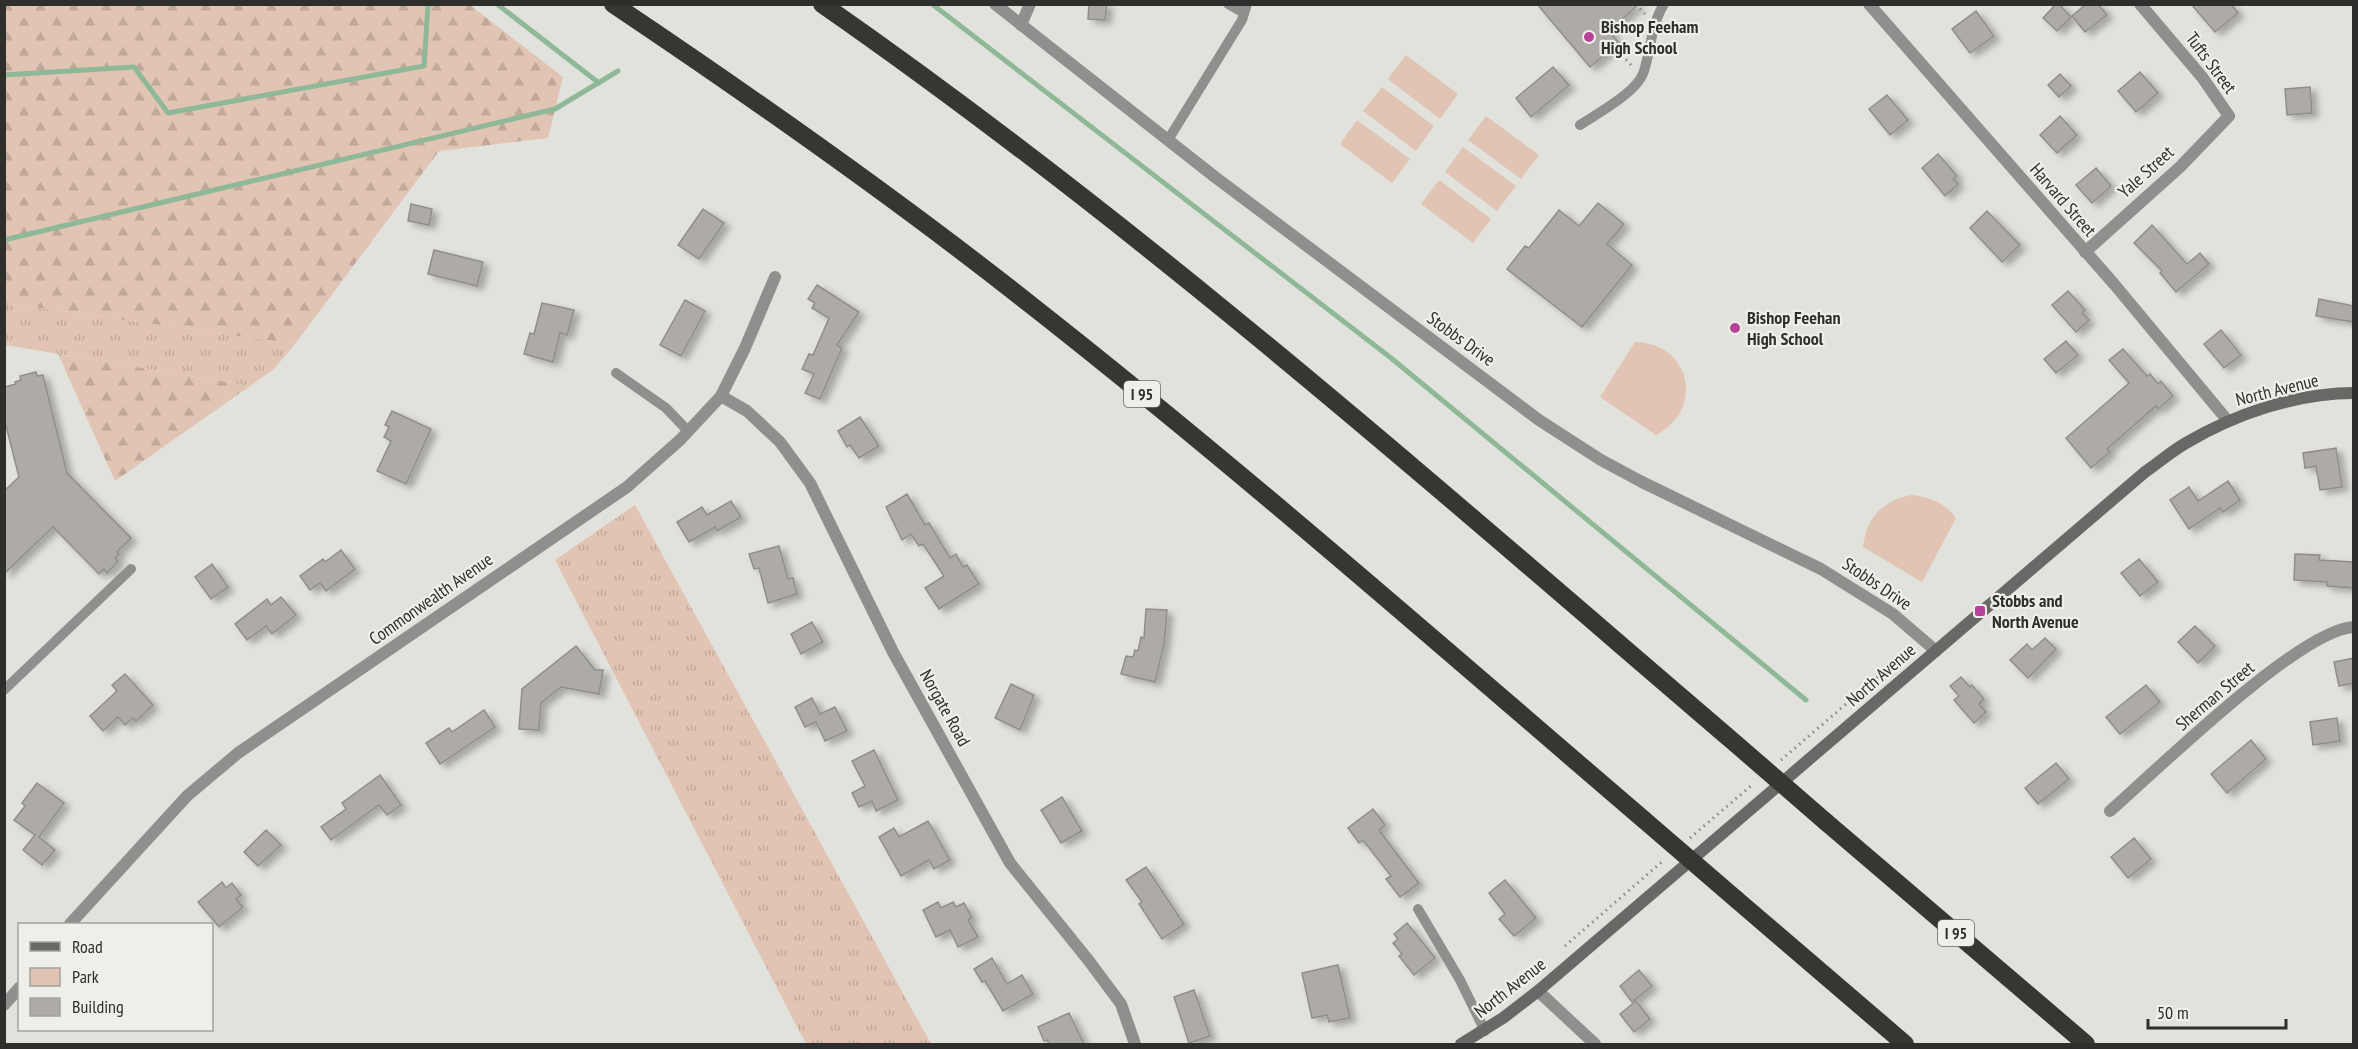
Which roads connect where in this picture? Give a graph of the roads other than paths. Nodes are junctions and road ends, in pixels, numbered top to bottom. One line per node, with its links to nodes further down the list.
1 (613, 4): 35 (highway, I 95, bridge)
2 (822, 4): 36 (highway, I 95, bridge)
3 (995, 4): 10 (street, Stobbs Drive)
4 (1030, 4): 10 (street)
5 (1228, 4): 9 (lane)
6 (1664, 4): 12 (lane)
7 (1869, 4): 14 (street, Harvard Street)
8 (2140, 4): 11 (street, Tufts Street)
9 (1246, 9): 13 (lane)
10 (1021, 25): 13 (street, Stobbs Drive)
11 (2229, 116): 14 (street, Yale Street)
12 (1580, 125)
13 (1168, 140): 23 (street, Stobbs Drive)
14 (2085, 252): 19 (street, Harvard Street)
15 (775, 277): 18 (street, Commonwealth Avenue)
16 (616, 373): 20 (lane)
17 (2354, 393): 19 (main road, North Avenue)
18 (721, 396): 20 (street, Commonwealth Avenue); 32 (street, Norgate Road)
19 (2228, 421): 23 (main road, North Avenue)
20 (688, 431): 27 (street, Commonwealth Avenue)
21 (131, 569): 24 (lane)
22 (2354, 627): 25 (street, Sherman Street)
23 (1936, 651): 29 (main road, North Avenue)
24 (4, 690)
25 (2110, 811)
26 (1418, 909): 31 (lane)
27 (71, 923)
28 (18, 989): 30 (street)
29 (1538, 991): 31 (main road, North Avenue); 34 (street)
30 (4, 1005)
31 (1485, 1031): 33 (main road, North Avenue)
32 (1135, 1044)
33 (1461, 1044)
34 (1595, 1044)
35 (1905, 1044)
36 (2086, 1044)

